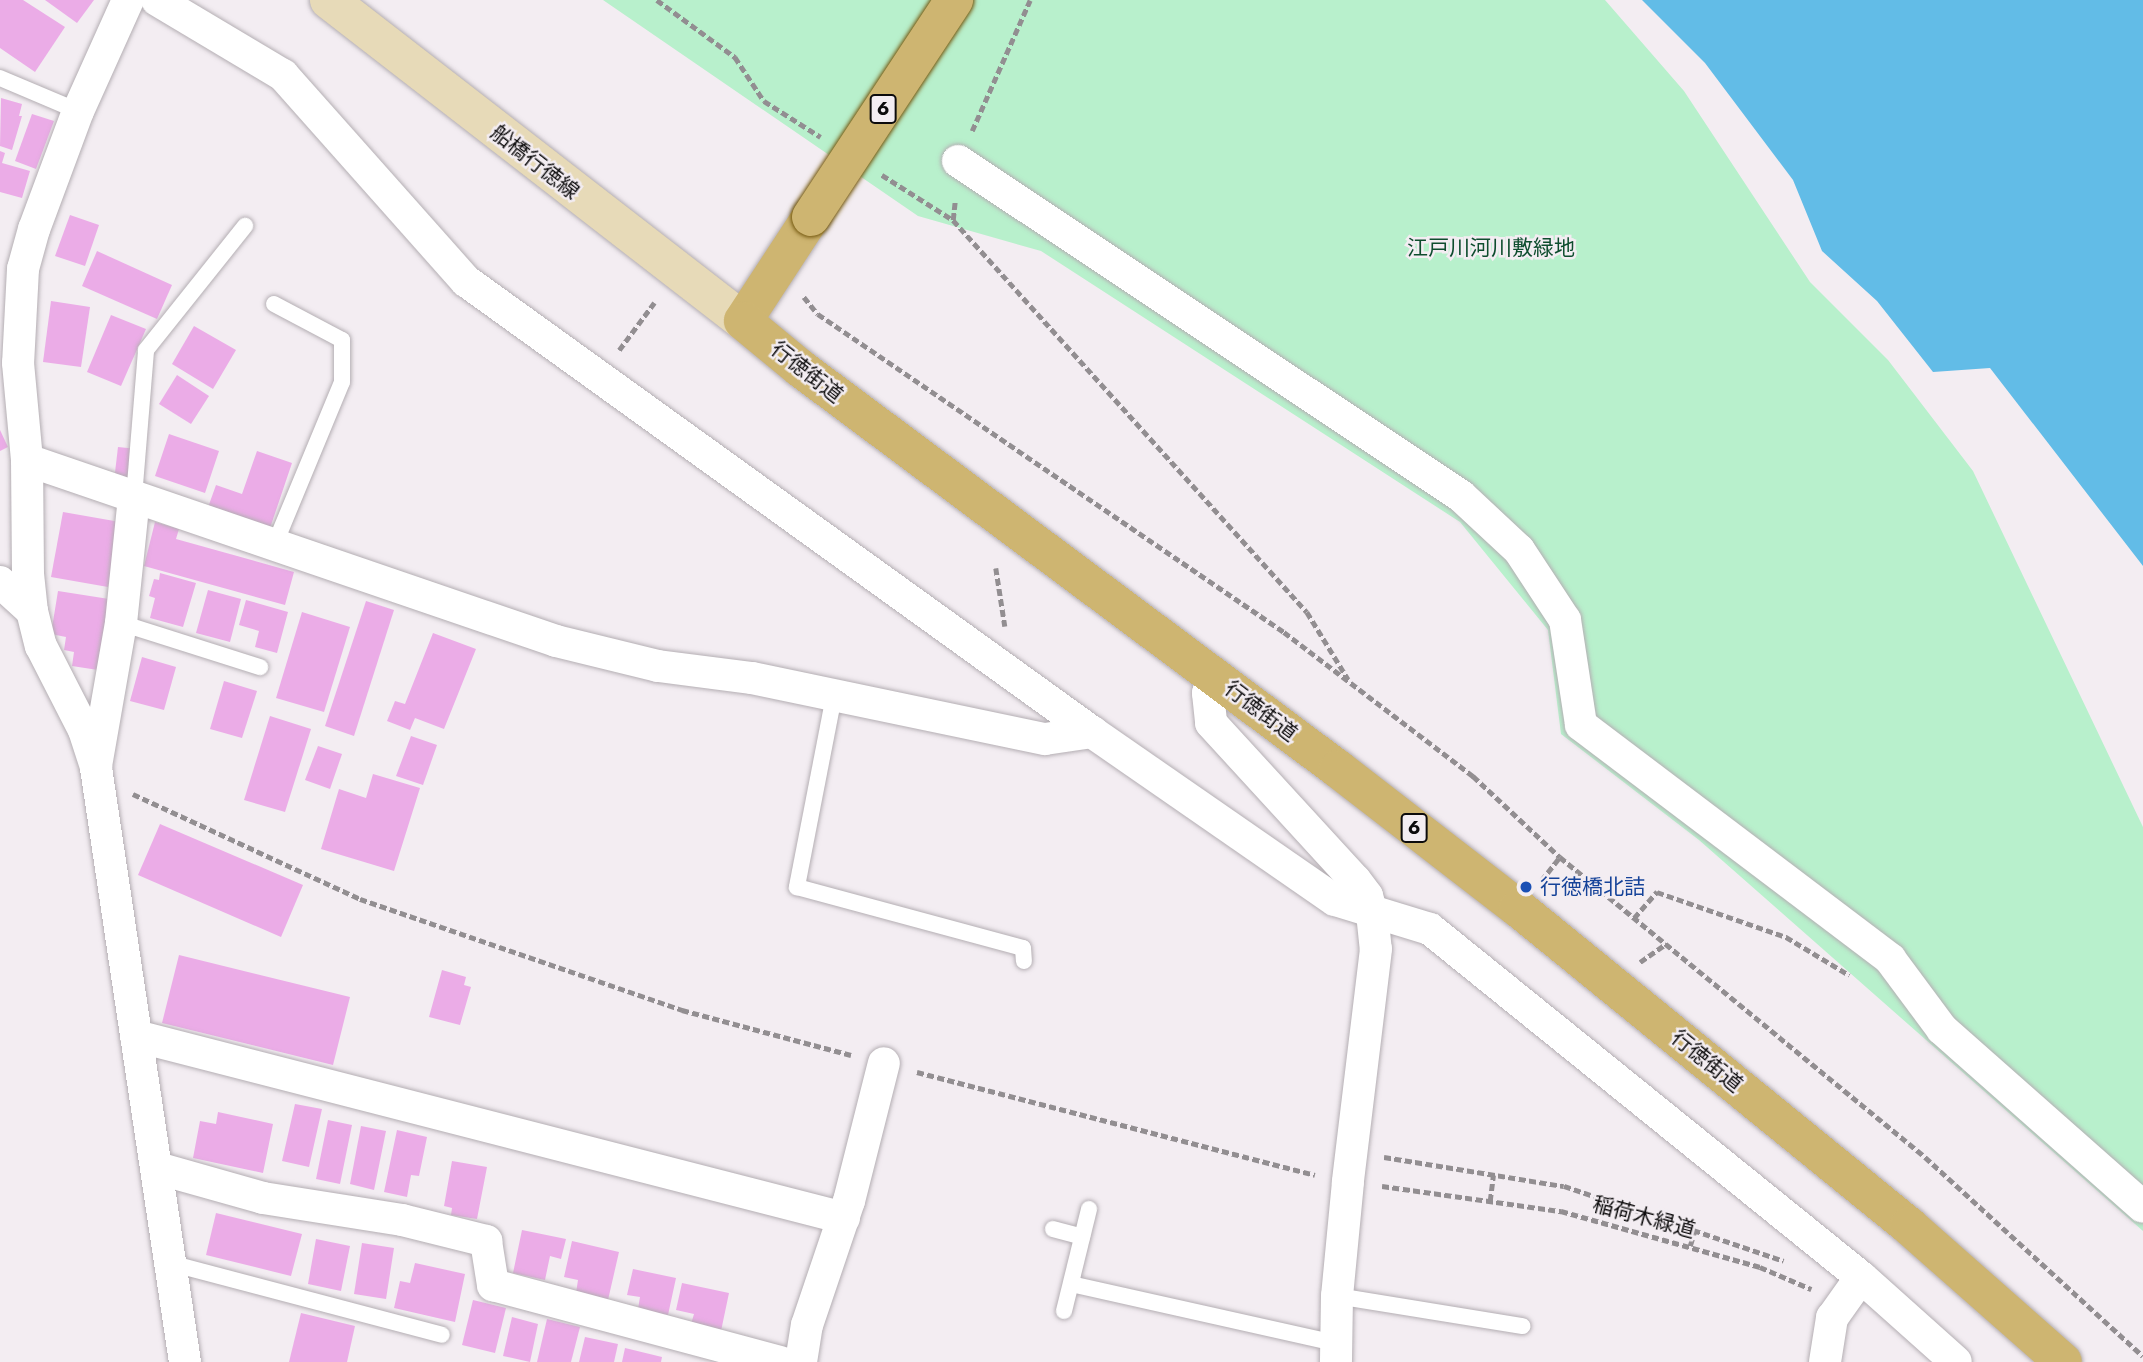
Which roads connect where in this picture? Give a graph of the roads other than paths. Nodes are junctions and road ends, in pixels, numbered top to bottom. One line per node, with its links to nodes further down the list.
1 (128, 0): 6 (street)
2 (157, 0): 20 (street)
3 (329, 0): 10 (main road, 船橋行徳線)
4 (954, 0): 10 (main road, 6, bridge)
5 (0, 78): 6 (lane)
6 (78, 111): 11 (street)
7 (958, 161): 27 (street)
8 (244, 226): 12 (lane)
9 (274, 304): 13 (lane)
10 (743, 321): 18 (main road, 行徳街道 / 6)
11 (27, 460): 12 (street); 15 (street)
12 (134, 497): 13 (street); 16 (street)
13 (275, 544): 19 (street)
14 (0, 582): 15 (street)
15 (32, 611): 21 (street)
16 (121, 623): 17 (lane); 21 (street)
17 (260, 667)
18 (1213, 676): 22 (street); 45 (main road, 行徳街道 / 6)
19 (834, 696): 20 (street); 23 (lane)
20 (1091, 732): 22 (street)
21 (96, 773): 24 (street)
22 (1372, 913): 33 (street); 35 (street)
23 (1024, 961)
24 (136, 1036): 26 (street); 29 (street)
25 (884, 1063): 29 (street)
26 (156, 1168): 32 (street); 41 (street)
27 (2143, 1207)
28 (1089, 1209): 31 (lane)
29 (844, 1218): 42 (street)
30 (1053, 1229): 31 (lane)
31 (1082, 1237): 34 (lane)
32 (170, 1263): 38 (lane); 40 (street)
33 (1861, 1277): 43 (street); 44 (street)
34 (1071, 1284): 36 (lane); 39 (lane)
35 (1337, 1296): 37 (lane); 39 (street)
36 (1064, 1311)
37 (1523, 1326)
38 (442, 1335)
39 (1335, 1353)
40 (186, 1362)
41 (780, 1362)
42 (801, 1362)
43 (1825, 1362)
44 (1956, 1362)
45 (2063, 1362)

